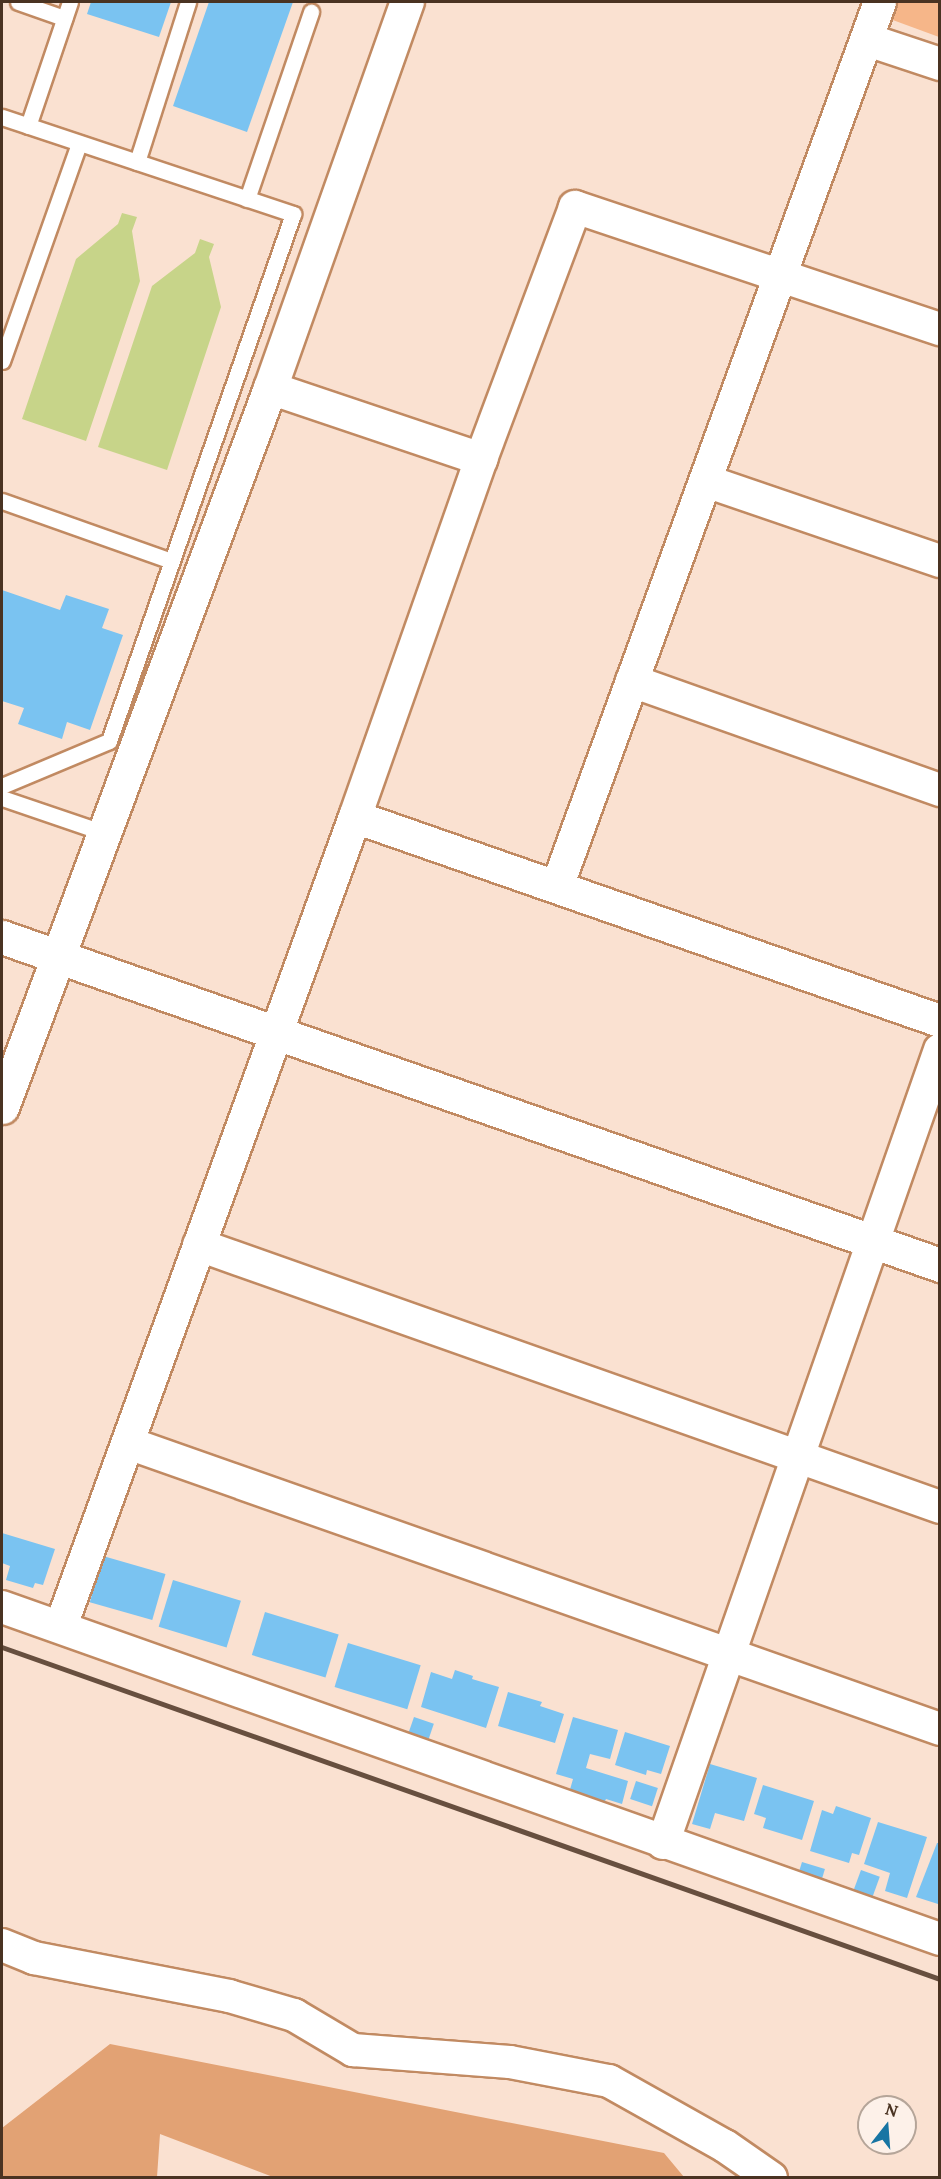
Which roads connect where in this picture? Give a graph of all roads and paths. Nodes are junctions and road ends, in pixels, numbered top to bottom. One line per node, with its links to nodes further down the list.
1 (18, 2): 7 (lane)
2 (70, 2): 7 (lane)
3 (188, 2): 13 (lane)
4 (407, 2): 18 (street)
5 (880, 2): 8 (street)
6 (311, 12): 14 (lane)
7 (64, 18): 11 (lane)
8 (868, 40): 9 (street); 15 (street)
9 (939, 64)
10 (2, 117): 11 (lane)
11 (28, 126): 12 (lane)
12 (79, 143): 13 (lane); 17 (lane)
13 (137, 162): 14 (lane)
14 (247, 199): 22 (lane)
15 (782, 275): 16 (street); 19 (street); 20 (street)
16 (939, 329)
17 (2, 361)
18 (270, 388): 19 (street); 29 (street)
19 (481, 459): 28 (street)
20 (706, 481): 23 (street); 24 (street)
21 (2, 501): 22 (lane)
22 (171, 561): 25 (lane)
23 (939, 561)
24 (632, 681): 26 (street); 30 (street)
25 (2, 786)
26 (939, 790)
27 (2, 798): 29 (lane)
28 (354, 817): 30 (street); 34 (street)
29 (105, 833): 32 (street)
30 (557, 887): 33 (street)
31 (2, 937): 32 (street)
32 (58, 958): 34 (street); 36 (street)
33 (939, 1020)
34 (276, 1033): 37 (street); 38 (street)
35 (939, 1050): 37 (street)
36 (2, 1107)
37 (873, 1241): 39 (street); 41 (street)
38 (200, 1245): 40 (street); 41 (street)
39 (939, 1265)
40 (128, 1443): 44 (street); 45 (street)
41 (798, 1457): 42 (street); 45 (street)
42 (939, 1507)
43 (2, 1607): 44 (street)
44 (62, 1626): 47 (street)
45 (729, 1655): 46 (street); 47 (street)
46 (939, 1729)
47 (663, 1843): 48 (street)
48 (939, 1939)
49 (2, 1945): 50 (street)
50 (771, 2178)

